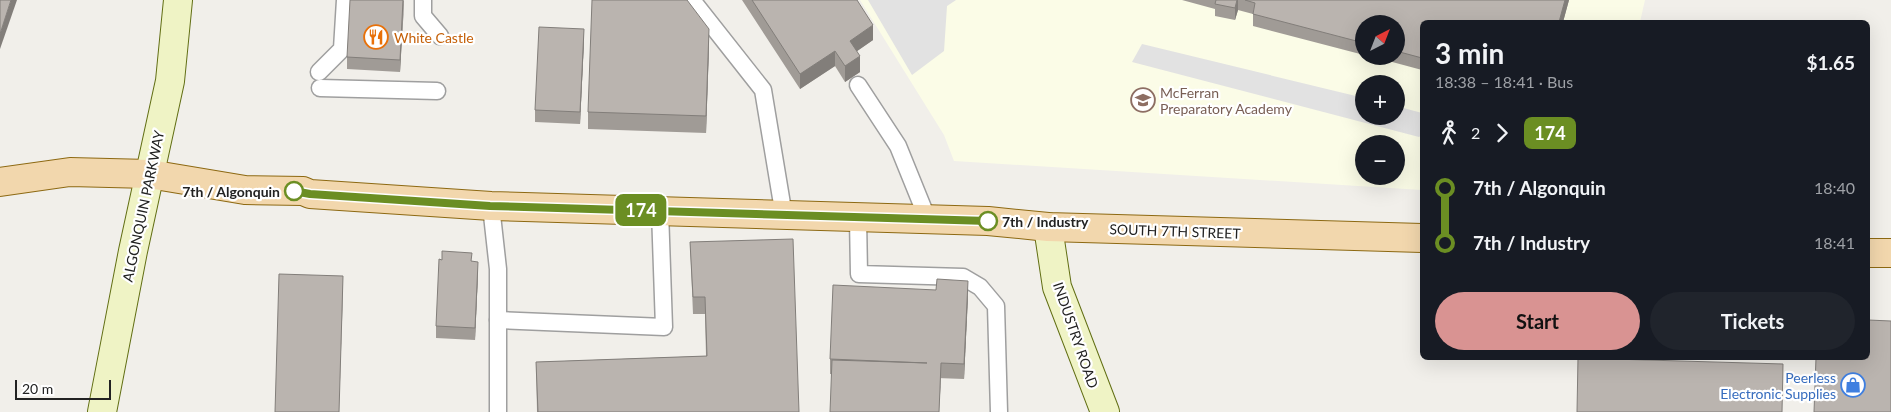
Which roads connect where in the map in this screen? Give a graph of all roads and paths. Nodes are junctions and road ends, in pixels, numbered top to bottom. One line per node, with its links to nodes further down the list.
1 (178, 0): 8 (main road, ALGONQUIN PARKWAY)
2 (345, 0): 7 (lane)
3 (422, 0): 5 (lane)
4 (692, 0): 12 (lane)
5 (440, 36)
6 (858, 85): 14 (lane)
7 (438, 91)
8 (149, 174): 9 (main road, SOUTH 7TH STREET); 10 (main road, SOUTH 7TH STREET); 20 (main road, ALGONQUIN PARKWAY)
9 (0, 182)
10 (490, 206): 11 (main road, SOUTH 7TH STREET); 19 (lane)
11 (660, 211): 12 (main road, SOUTH 7TH STREET); 19 (lane)
12 (784, 216): 13 (main road, SOUTH 7TH STREET)
13 (858, 218): 14 (main road, SOUTH 7TH STREET); 22 (lane)
14 (928, 220): 15 (main road, SOUTH 7TH STREET)
15 (1048, 227): 16 (main road, SOUTH 7TH STREET); 23 (main road, INDUSTRY ROAD)
16 (1420, 238)
17 (1870, 253): 18 (main road)
18 (1891, 253)
19 (498, 320): 21 (lane)
20 (102, 412)
21 (498, 412)
22 (1000, 412)
23 (1105, 412)

